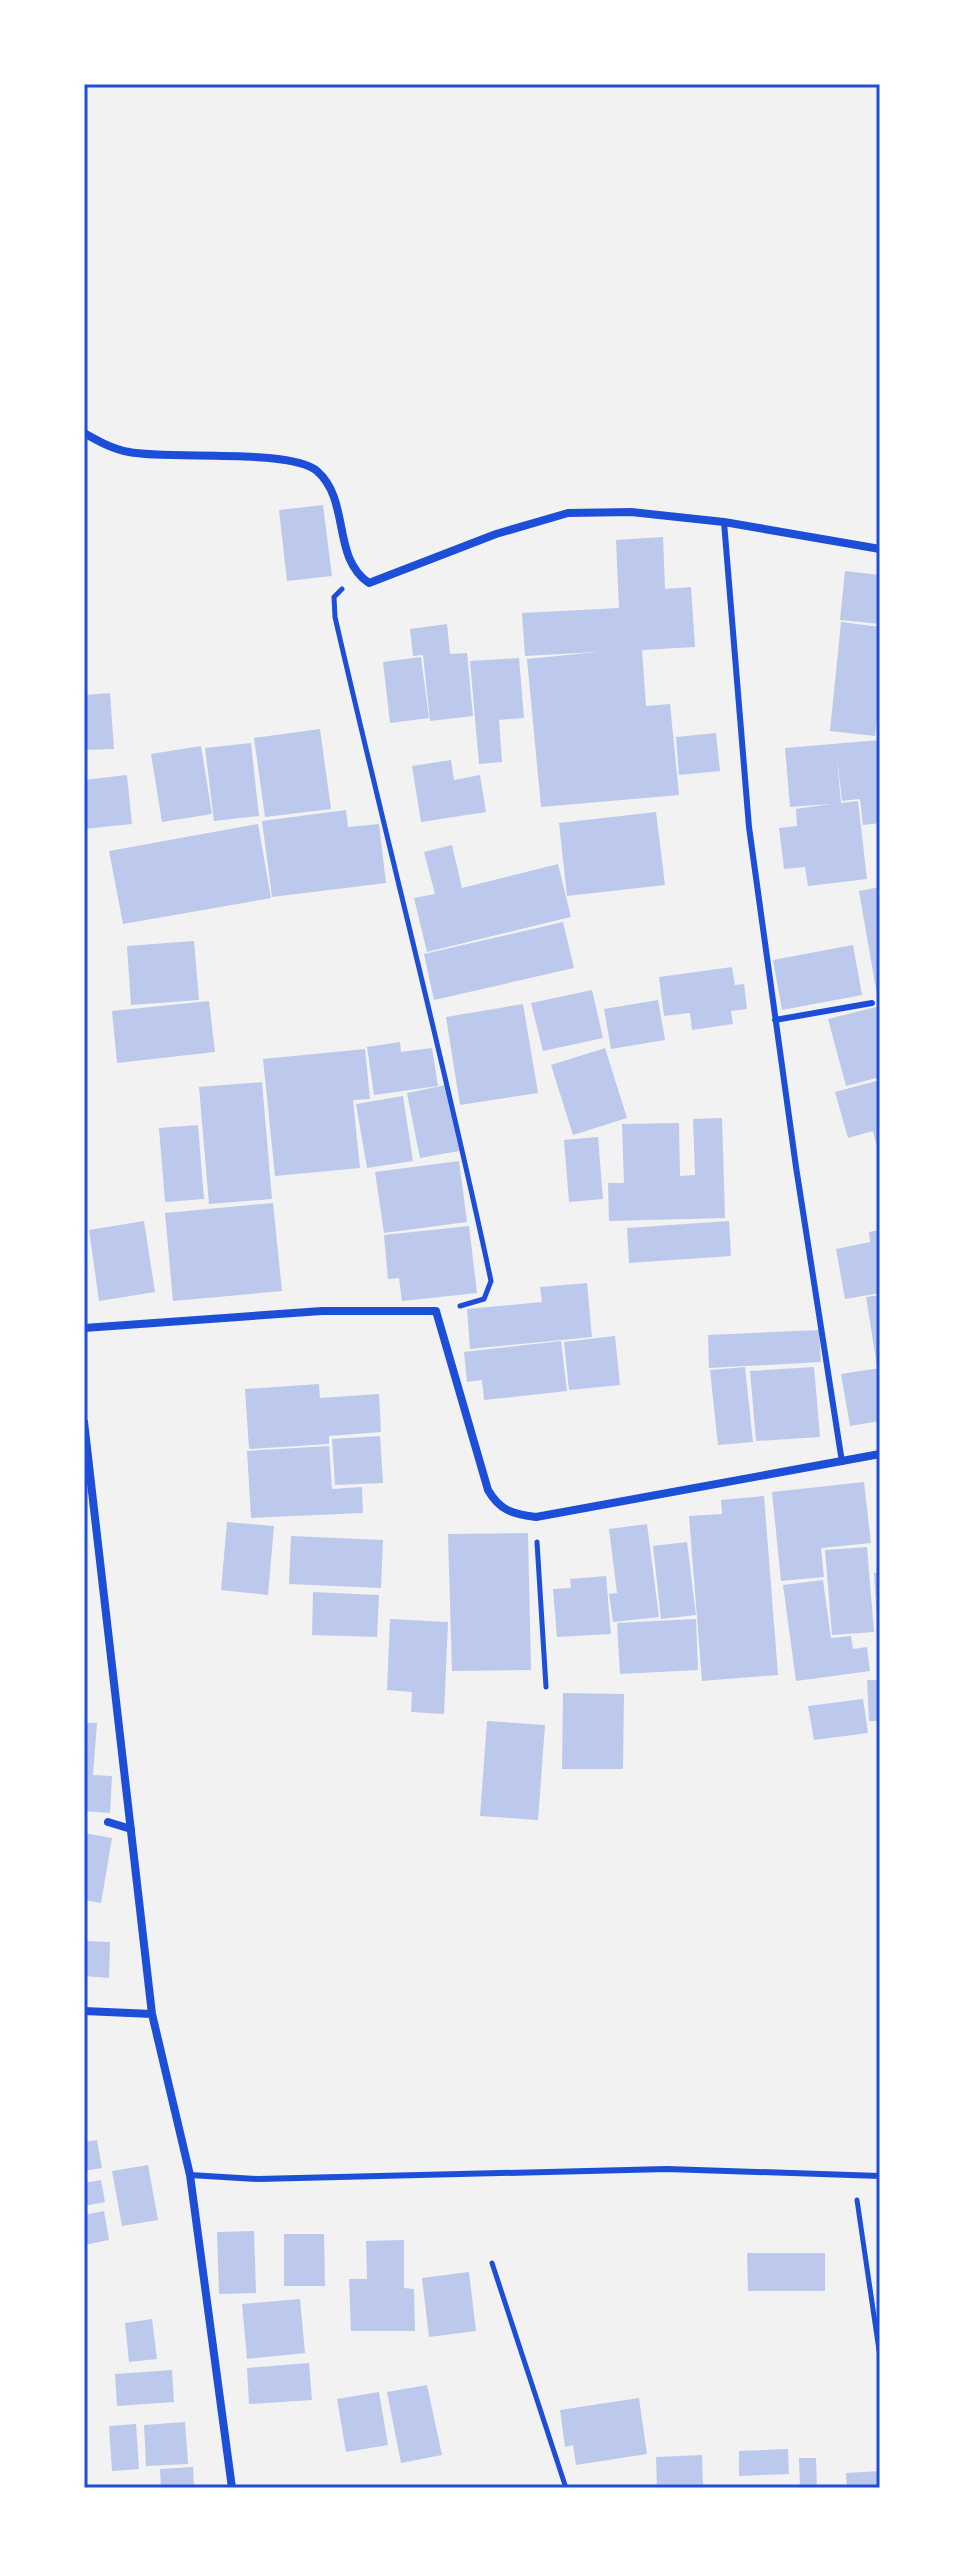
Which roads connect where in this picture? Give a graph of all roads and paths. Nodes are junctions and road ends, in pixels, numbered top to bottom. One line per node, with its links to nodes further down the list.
1 (84, 433): 4 (street)
2 (724, 522): 3 (street); 4 (street); 6 (lane)
3 (880, 549)
4 (356, 574): 7 (path)
5 (872, 1003): 6 (lane)
6 (775, 1020): 11 (lane)
7 (436, 1311): 8 (street); 12 (street)
8 (84, 1328)
9 (84, 1422): 15 (street)
10 (880, 1454): 11 (street)
11 (842, 1462): 12 (street)
12 (536, 1517): 13 (path)
13 (546, 1687)
14 (108, 1822): 15 (street)
15 (131, 1829): 17 (street)
16 (84, 2011): 17 (street)
17 (152, 2014): 18 (street)
18 (190, 2175): 19 (lane); 23 (street)
19 (853, 2175): 20 (lane); 22 (path)
20 (880, 2176)
21 (492, 2263): 24 (path)
22 (880, 2357)
23 (232, 2488)
24 (566, 2488)

